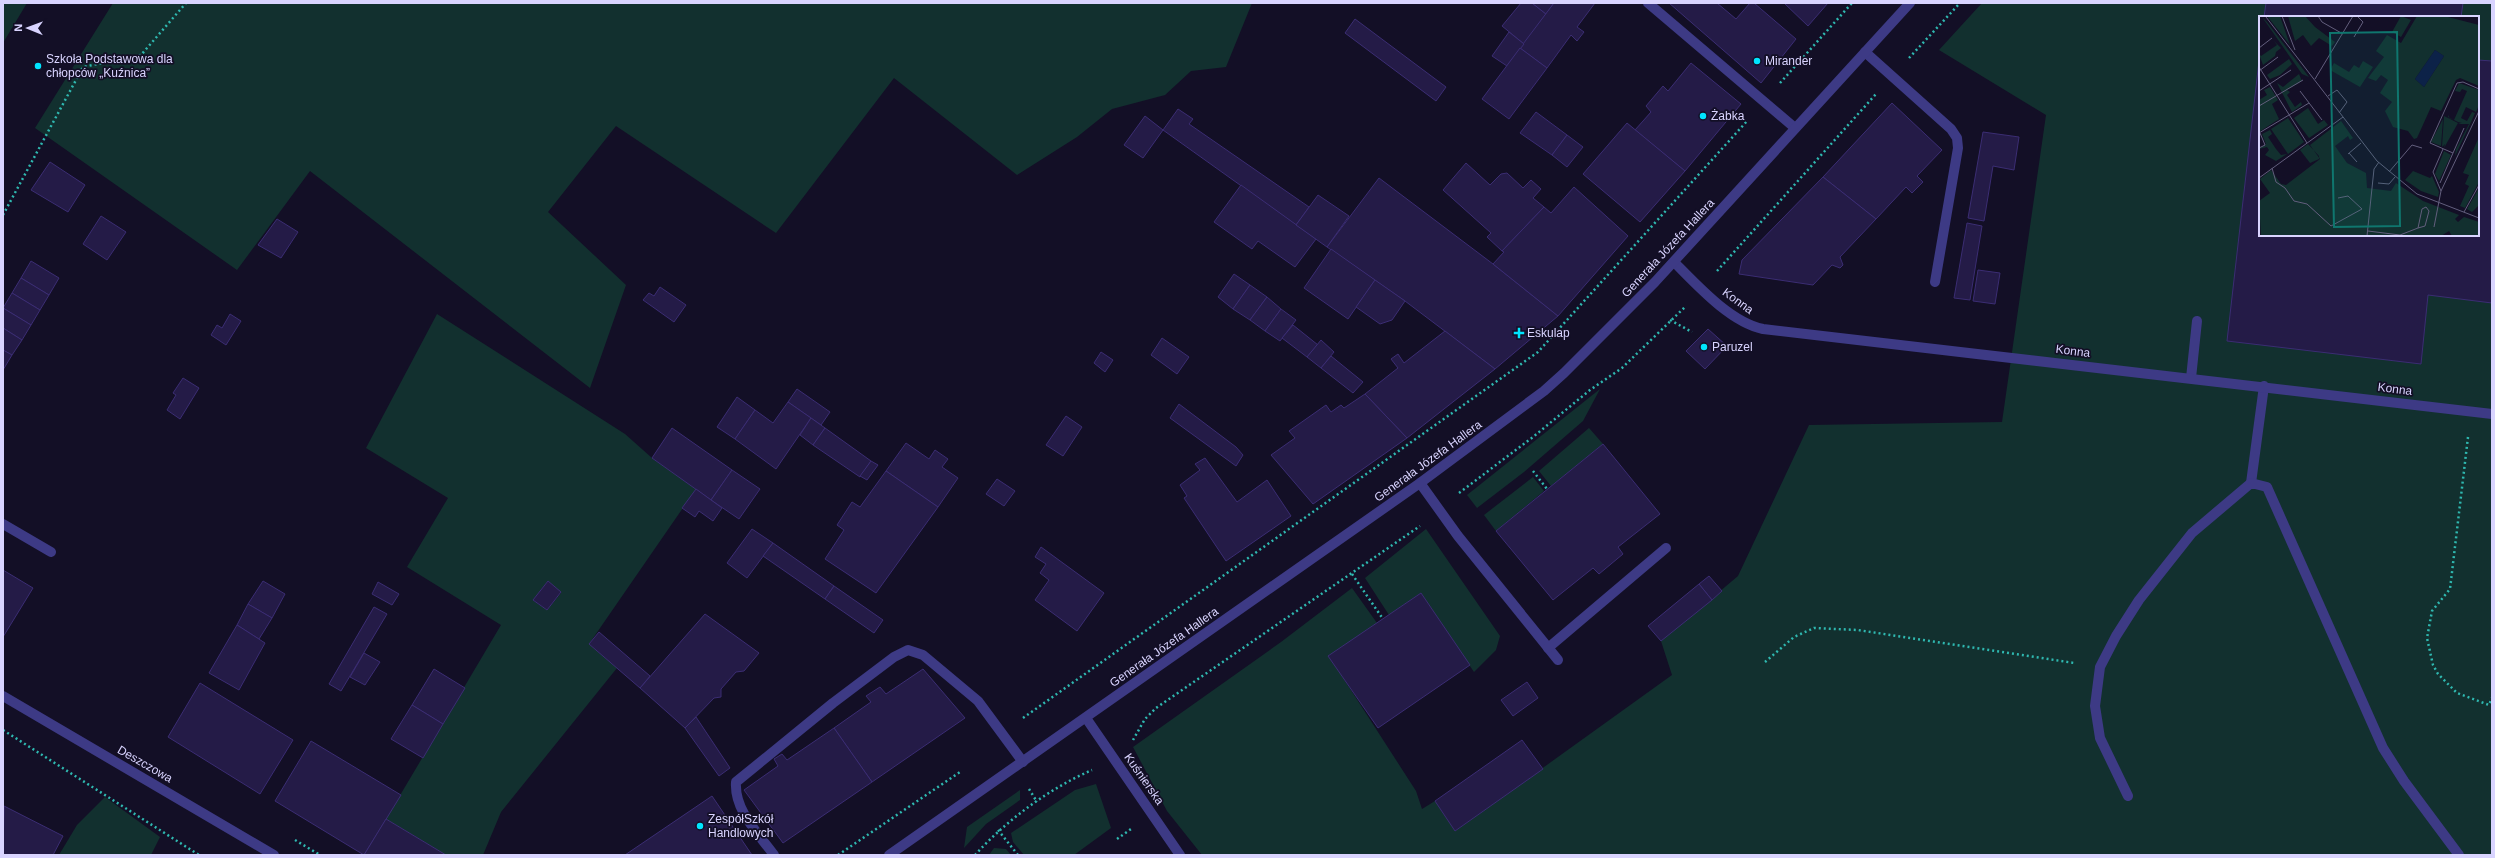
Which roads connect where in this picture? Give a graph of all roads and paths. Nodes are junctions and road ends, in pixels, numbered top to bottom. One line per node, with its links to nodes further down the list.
1 (186, 3): 10 (path)
2 (1648, 3): 8 (street)
3 (1852, 3): 8 (path)
4 (1910, 3): 6 (street, Generała Józefa Hallera)
5 (1960, 3): 7 (path)
6 (1865, 52): 7 (street); 9 (street, Generała Józefa Hallera)
7 (1892, 76): 12 (path); 13 (street)
8 (1763, 102): 9 (street); 40 (path)
9 (1795, 128): 11 (street, Generała Józefa Hallera)
10 (3, 215)
11 (1674, 262): 18 (street, Konna); 23 (street, Generała Józefa Hallera)
12 (1719, 269)
13 (1935, 282)
14 (1685, 307): 15 (path)
15 (1670, 320): 17 (path); 26 (path)
16 (2197, 320): 18 (street)
17 (1692, 332)
18 (2191, 378): 19 (street, Konna)
19 (2264, 386): 20 (street, Konna); 24 (street)
20 (2471, 411): 21 (street, Konna); 36 (path)
21 (2492, 414)
22 (1533, 471): 25 (path)
23 (1420, 483): 26 (street); 38 (street, Generała Józefa Hallera)
24 (2251, 483): 35 (street); 57 (street)
25 (1548, 489)
26 (1440, 511): 30 (path); 32 (street)
27 (3, 524): 29 (street)
28 (1666, 548): 32 (street)
29 (51, 552)
30 (1352, 574): 31 (path); 41 (path)
31 (1383, 619)
32 (1548, 648): 33 (street)
33 (1558, 660)
34 (1765, 662): 35 (path)
35 (2100, 668): 45 (street)
36 (2492, 698)
37 (4, 700): 50 (street, Deszczowa)
38 (1086, 718): 42 (street, Generała Józefa Hallera); 56 (street, Kuśnierska)
39 (3, 730): 49 (path)
40 (1006, 736): 42 (street); 51 (street)
41 (1132, 741)
42 (1023, 762): 53 (street, Generała Józefa Hallera)
43 (1094, 769): 47 (path)
44 (962, 770): 52 (path)
45 (2128, 796)
46 (1133, 828): 48 (path)
47 (998, 830): 54 (path); 55 (path)
48 (1117, 839)
49 (199, 855)
50 (274, 855)
51 (774, 855)
52 (838, 855)
53 (889, 855)
54 (975, 855)
55 (1018, 855)
56 (1180, 855)
57 (2459, 855)

